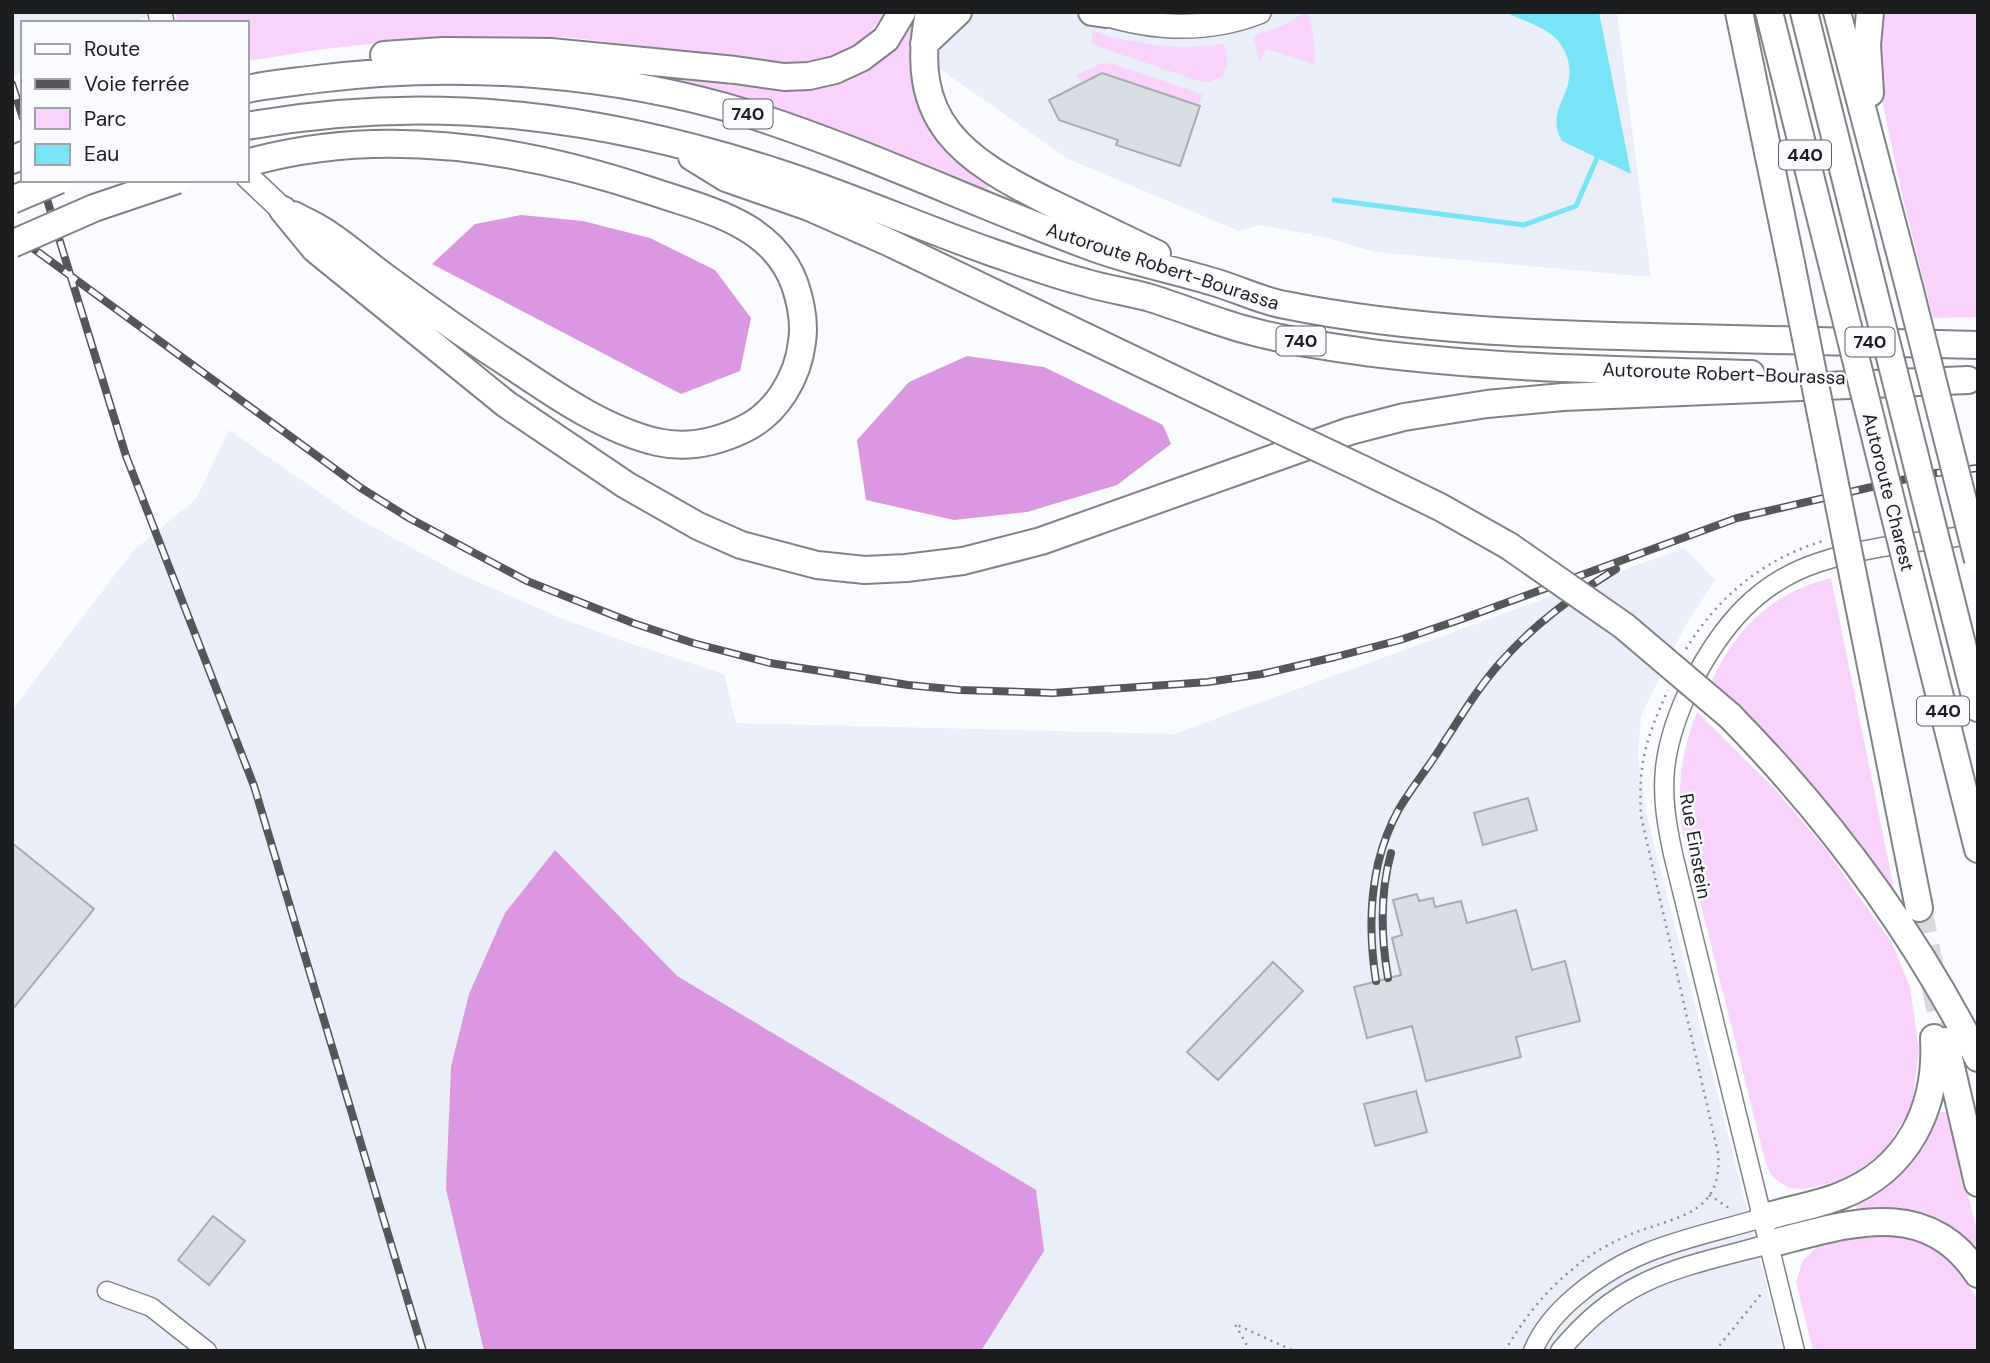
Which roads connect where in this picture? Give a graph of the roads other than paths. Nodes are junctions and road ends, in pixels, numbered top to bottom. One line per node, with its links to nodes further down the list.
1 (902, 12): 13 (highway)
2 (929, 12): 12 (highway)
3 (958, 12): 12 (highway)
4 (1259, 12): 11 (main road)
5 (1723, 12): 17 (highway)
6 (1739, 12): 17 (highway)
7 (1769, 12): 32 (highway, Autoroute Charest / 440, bridge)
8 (1804, 12): 31 (highway, Autoroute Charest / 440, bridge)
9 (1837, 12): 24 (highway)
10 (1870, 12): 24 (highway)
11 (1099, 13)
12 (924, 44): 23 (highway)
13 (251, 80): 23 (highway, Autoroute Robert-Bourassa / 740)
14 (254, 124): 15 (highway, Autoroute Robert-Bourassa / 740)
15 (664, 139): 28 (highway, Autoroute Robert-Bourassa / 740); 34 (highway, bridge)
16 (253, 166): 21 (main road); 21 (highway)
17 (1775, 181): 33 (highway, bridge)
18 (54, 182): 20 (highway, bridge)
19 (171, 182): 22 (highway, bridge)
20 (12, 200)
21 (282, 210): 28 (highway)
22 (12, 244)
23 (1215, 283): 26 (highway, Autoroute Robert-Bourassa / 740)
24 (1909, 287): 30 (highway, bridge)
25 (1978, 328): 26 (highway)
26 (1763, 340): 27 (highway, Autoroute Robert-Bourassa / 740)
27 (1978, 345)
28 (1973, 380)
29 (1978, 534): 36 (street, Rue Einstein)
30 (1978, 560)
31 (1978, 708)
32 (1978, 849)
33 (1919, 908)
34 (1978, 1058)
35 (1978, 1183): 36 (highway)
36 (1762, 1217): 37 (street, Rue Einstein); 41 (street)
37 (1769, 1244): 38 (highway); 42 (street); 43 (street, Rue Einstein)
38 (1978, 1274)
39 (107, 1291): 40 (street)
40 (207, 1351)
41 (1533, 1351)
42 (1560, 1351)
43 (1796, 1351)

